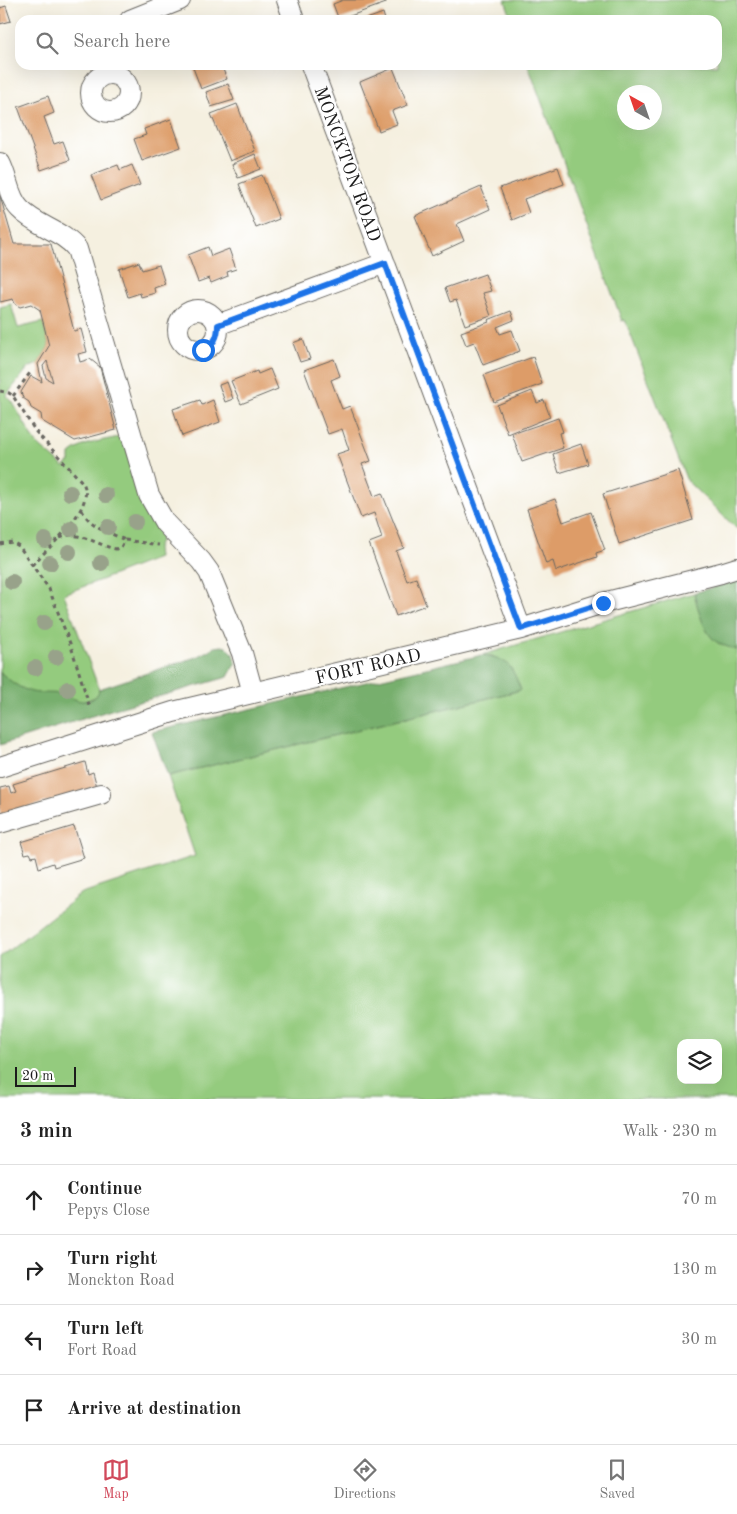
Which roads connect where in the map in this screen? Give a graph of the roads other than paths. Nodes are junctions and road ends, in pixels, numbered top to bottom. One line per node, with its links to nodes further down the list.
1 (180, 0): 3 (street)
2 (287, 0): 4 (street)
3 (142, 15)
4 (292, 15)
5 (313, 70): 7 (street, MONCKTON ROAD)
6 (0, 163): 11 (street)
7 (385, 263): 8 (street); 10 (street, MONCKTON ROAD)
8 (218, 325)
9 (737, 568): 10 (street, FORT ROAD)
10 (521, 629): 11 (street, FORT ROAD)
11 (253, 693): 12 (street, FORT ROAD)
12 (0, 767)
13 (101, 794): 14 (street)
14 (0, 823)

